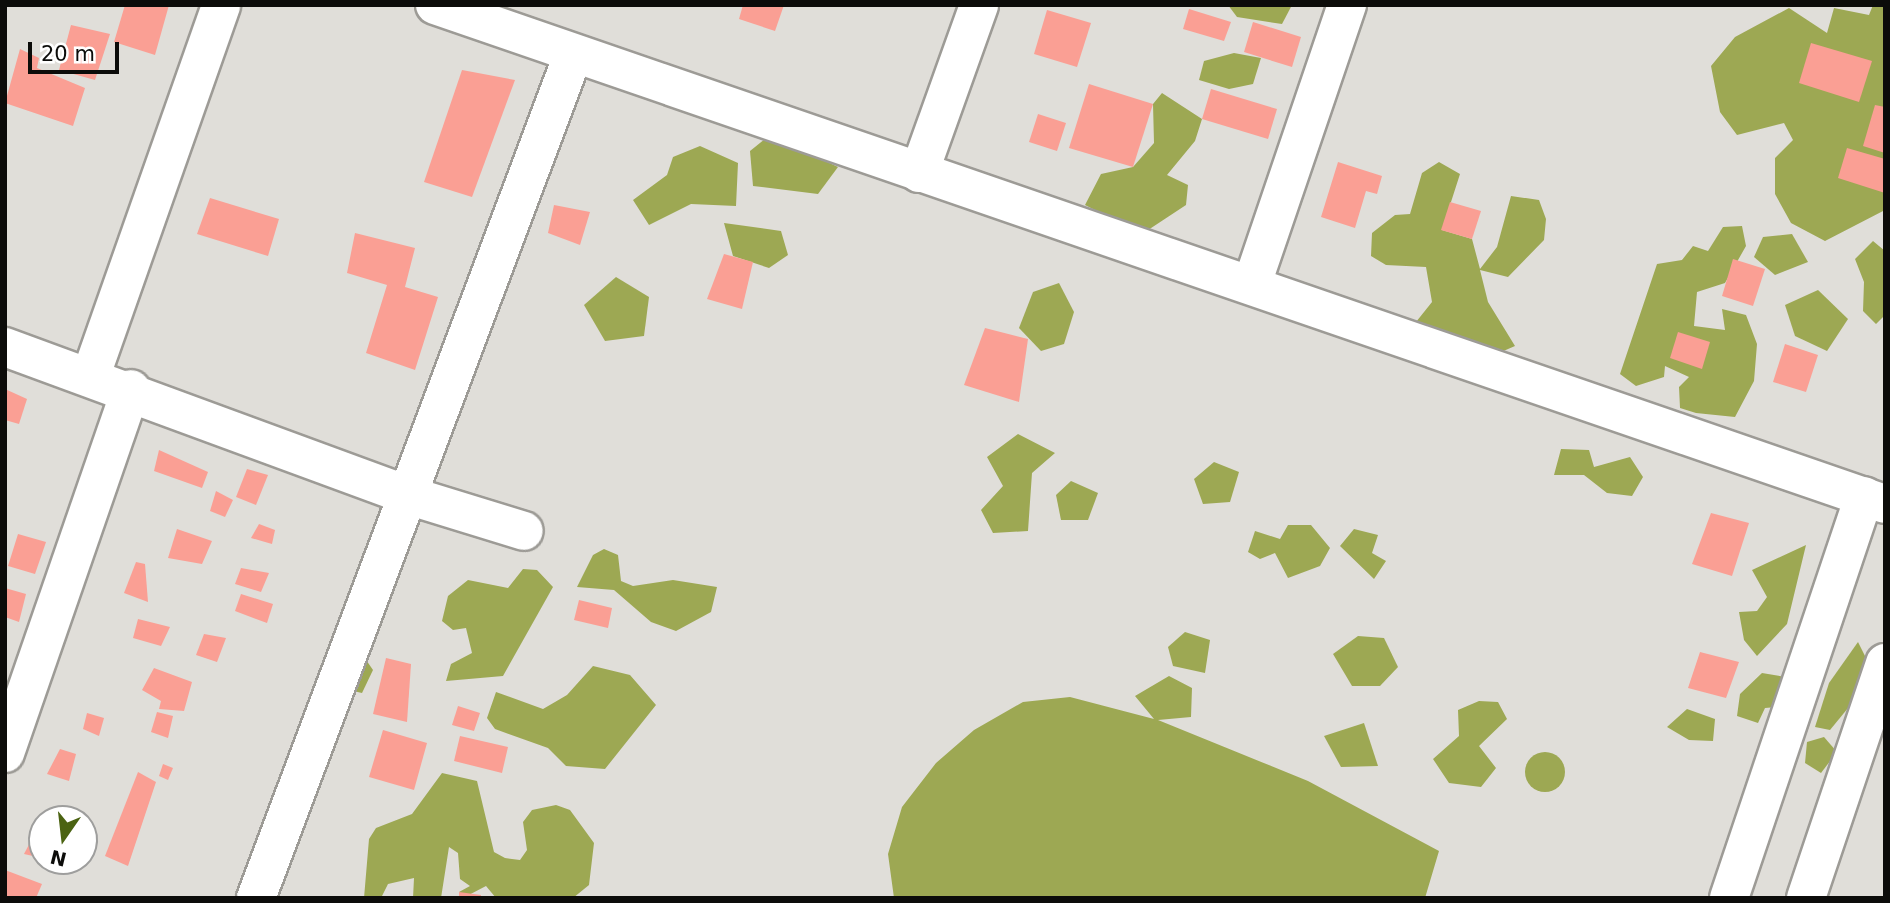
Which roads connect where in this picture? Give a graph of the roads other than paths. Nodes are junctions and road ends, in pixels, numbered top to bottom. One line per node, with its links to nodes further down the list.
1 (221, 5): 9 (street)
2 (435, 5): 5 (street)
3 (979, 5): 6 (street)
4 (1347, 5): 7 (street)
5 (573, 55): 6 (street); 11 (street)
6 (919, 173): 7 (street)
7 (1252, 284): 12 (street)
8 (5, 346): 9 (street)
9 (91, 375): 10 (street)
10 (131, 389): 11 (street); 15 (street)
11 (407, 495): 13 (street); 16 (street)
12 (1874, 500): 17 (street)
13 (523, 531)
14 (1885, 663): 18 (street)
15 (5, 753)
16 (256, 898)
17 (1728, 898)
18 (1805, 898)

